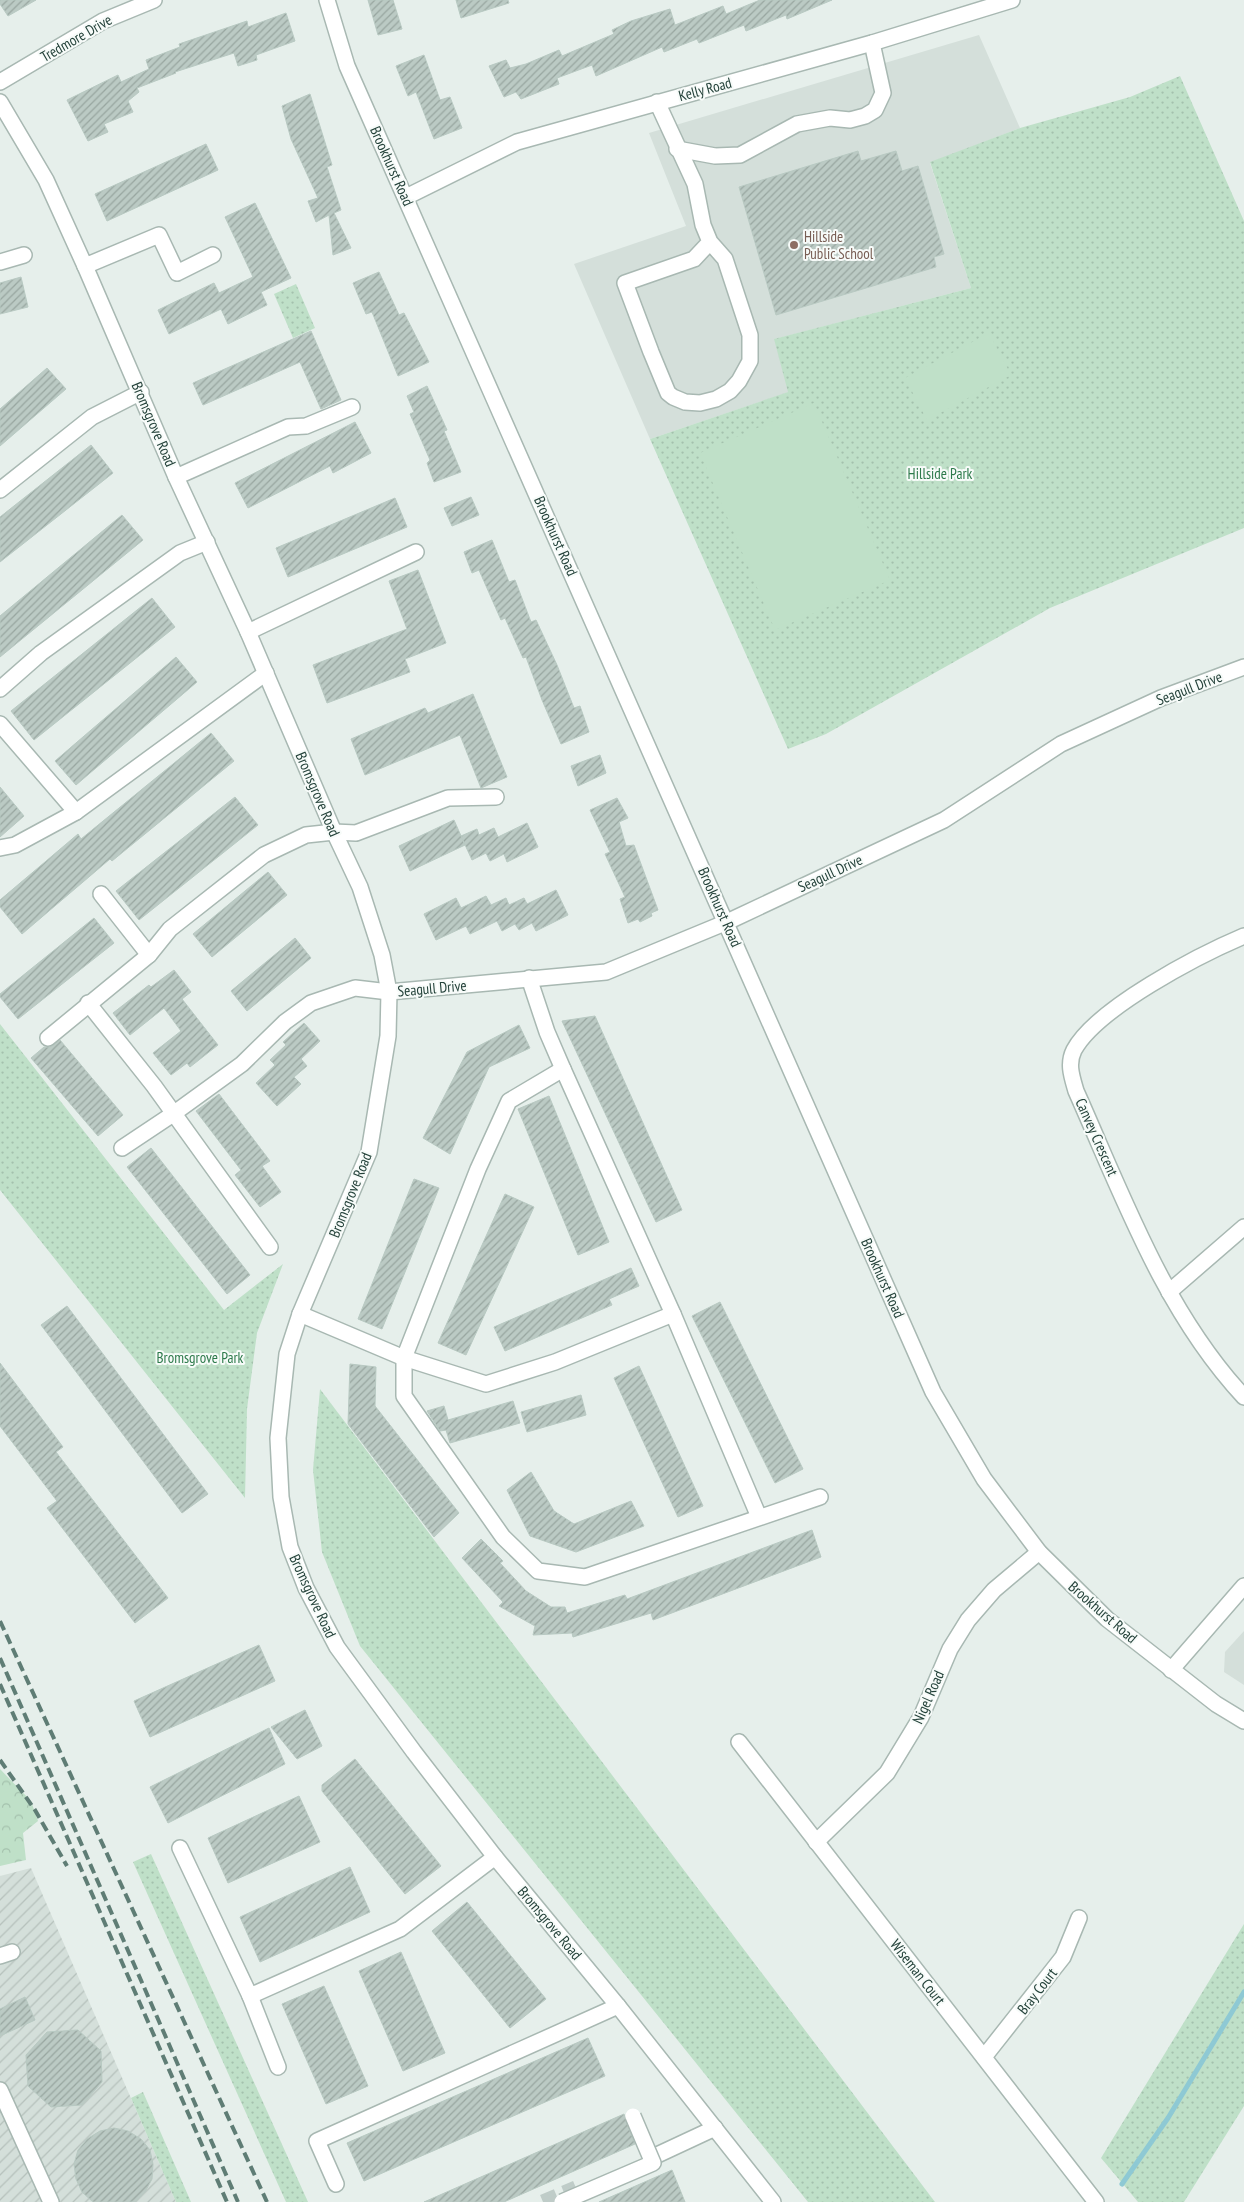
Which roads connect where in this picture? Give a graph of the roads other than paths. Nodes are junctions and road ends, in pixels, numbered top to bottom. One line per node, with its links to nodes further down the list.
1 (154, 0): 5 (street, Tredmore Drive)
2 (327, 0): 9 (street, Brookhurst Road)
3 (1012, 0): 4 (street, Kelly Road)
4 (872, 43): 7 (street, Kelly Road); 8 (street)
5 (0, 82)
6 (0, 102): 14 (street, Bromsgrove Road)
7 (657, 102): 8 (street); 9 (street, Kelly Road)
8 (677, 149): 10 (street)
9 (406, 197): 31 (street, Brookhurst Road)
10 (710, 242): 10 (street)
11 (24, 255): 13 (street)
12 (214, 255): 14 (street)
13 (0, 262)
14 (85, 266): 15 (street, Bromsgrove Road)
15 (141, 392): 17 (street, Bromsgrove Road); 18 (street)
16 (352, 407): 17 (street)
17 (176, 477): 19 (street, Bromsgrove Road)
18 (0, 490)
19 (207, 542): 21 (street, Bromsgrove Road); 24 (street)
20 (416, 552): 21 (street)
21 (248, 632): 23 (street, Bromsgrove Road)
22 (1244, 666): 31 (street, Seagull Drive)
23 (266, 673): 27 (street); 28 (street, Bromsgrove Road)
24 (0, 689)
25 (0, 724): 27 (street)
26 (496, 797): 28 (street)
27 (76, 812): 29 (street)
28 (334, 832): 33 (street); 35 (street, Bromsgrove Road)
29 (0, 848)
30 (101, 894): 33 (street)
31 (727, 922): 34 (street, Seagull Drive); 50 (street, Brookhurst Road)
32 (1244, 936): 43 (street, Canvey Crescent)
33 (150, 955): 36 (street)
34 (529, 978): 35 (street, Seagull Drive); 38 (street)
35 (389, 992): 39 (street, Seagull Drive); 44 (street, Bromsgrove Road)
36 (88, 1003): 37 (street); 39 (street)
37 (48, 1038)
38 (563, 1069): 45 (street); 46 (street)
39 (174, 1114): 40 (street, Seagull Drive); 42 (street)
40 (122, 1148)
41 (1244, 1227): 43 (street)
42 (270, 1248)
43 (1169, 1292): 47 (street, Canvey Crescent)
44 (300, 1314): 46 (street); 57 (street, Bromsgrove Road)
45 (673, 1314): 46 (street); 49 (street)
46 (404, 1358): 49 (street)
47 (1244, 1397)
48 (820, 1497): 49 (street)
49 (759, 1517)
50 (1039, 1552): 52 (street, Brookhurst Road); 55 (street, Nigel Road)
51 (1244, 1586): 52 (street)
52 (1171, 1670): 53 (street, Brookhurst Road)
53 (1244, 1721)
54 (739, 1742): 55 (street, Wiseman Court)
55 (816, 1842): 61 (street, Wiseman Court)
56 (180, 1848): 59 (street)
57 (495, 1857): 59 (street); 60 (street, Bromsgrove Road)
58 (1079, 1918): 61 (street, Bray Court)
59 (250, 1996): 62 (street)
60 (618, 2006): 65 (street, Bromsgrove Road); 67 (street)
61 (984, 2057): 71 (street, Wiseman Court)
62 (278, 2068)
63 (0, 2090): 68 (street)
64 (634, 2116): 69 (street, bridge)
65 (716, 2128): 66 (street); 70 (street, Bromsgrove Road)
66 (655, 2156)
67 (336, 2184)
68 (51, 2202)
69 (562, 2202)
70 (773, 2202)
71 (1096, 2202)

